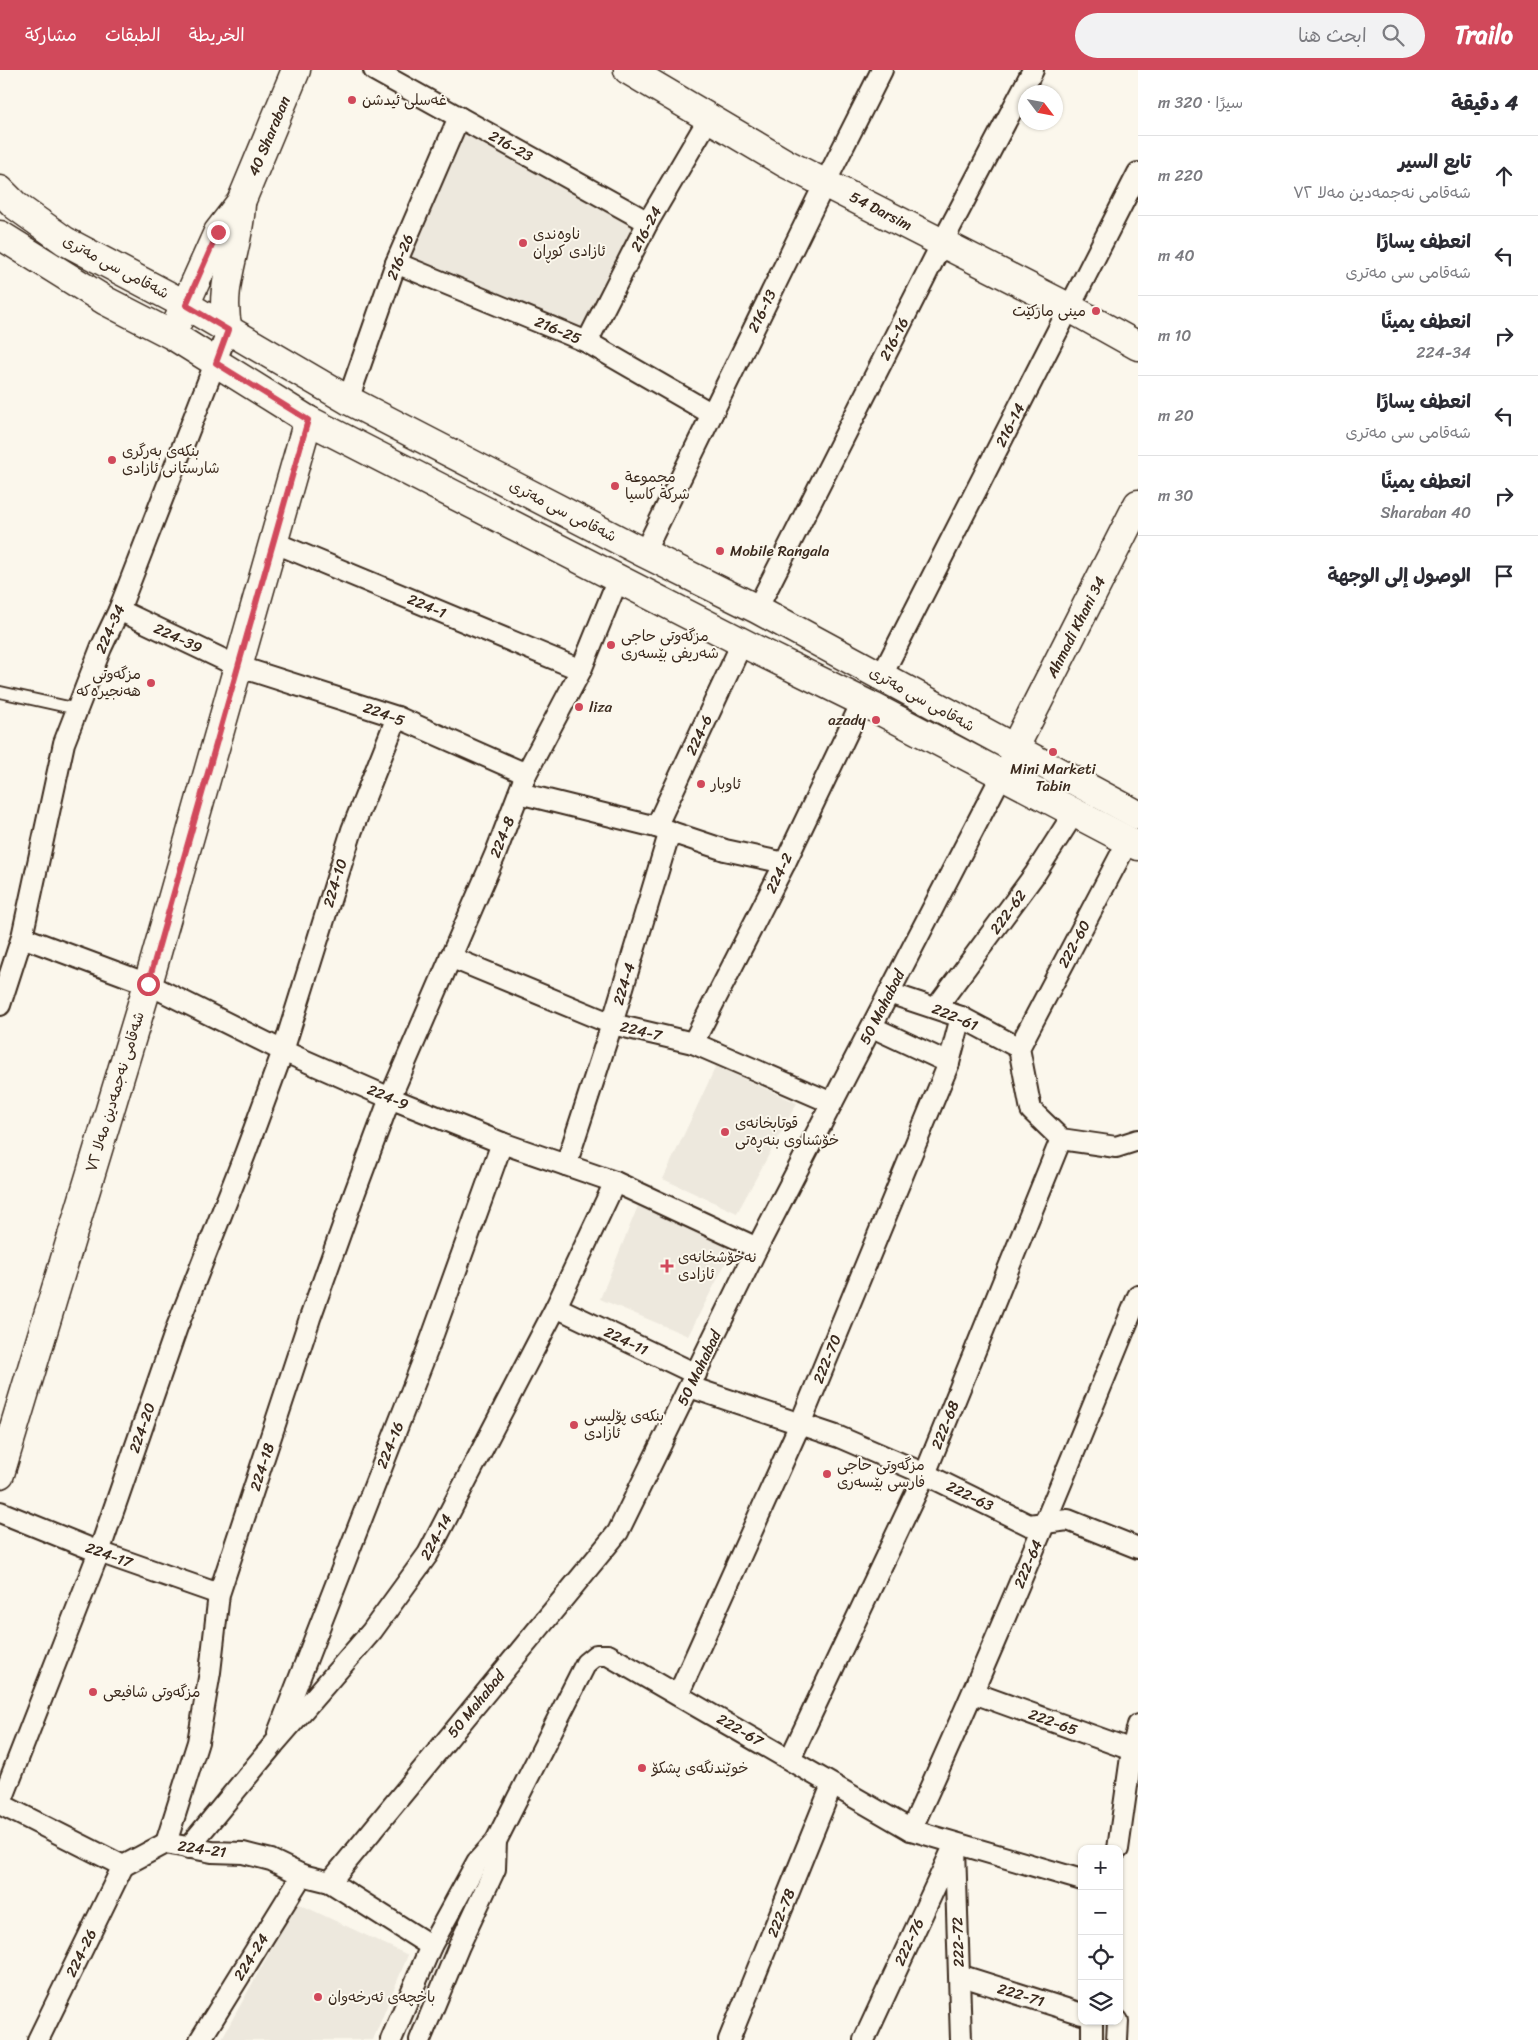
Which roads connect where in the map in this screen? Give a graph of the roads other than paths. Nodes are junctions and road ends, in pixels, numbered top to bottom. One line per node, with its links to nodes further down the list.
1 (296, 70): 11 (main road, 40 Sharaban)
2 (374, 70): 6 (street, 216-23)
3 (628, 70): 7 (main road, 54 Darsim)
4 (882, 70): 9 (street, 216-13)
5 (1033, 70): 14 (street, 216-16)
6 (459, 117): 12 (street, 216-23); 15 (street, 216-26)
7 (709, 118): 9 (main road, 54 Darsim); 12 (street, 216-24)
8 (1138, 173): 17 (street, 216-14)
9 (825, 183): 14 (main road, 54 Darsim); 24 (street, 216-13)
10 (0, 190): 16 (main road, شەقامی سی مەتری)
11 (241, 202): 16 (main road, 40 Sharaban); 18 (main road, 40 Sharaban)
12 (648, 222): 20 (street, 216-24)
13 (0, 235): 19 (main road, شەقامی سی مەتری)
14 (942, 243): 17 (main road, 54 Darsim); 30 (street, 216-16)
15 (396, 263): 20 (street, 216-25); 23 (street, 216-26)
16 (186, 305): 18 (main road, شەقامی سی مەتری); 19 (main road, 40 Sharaban)
17 (1070, 308): 21 (main road, 54 Darsim); 35 (street, 216-14)
18 (228, 330): 22 (street, 224-34); 23 (main road, شەقامی سی مەتری)
19 (172, 335): 22 (main road, شەقامی سی مەتری)
20 (587, 342): 24 (street, 216-25)
21 (1138, 346)
22 (216, 363): 25 (main road, شەقامی سی مەتری); 31 (street, 224-34)
23 (348, 400): 28 (main road, شەقامی سی مەتری)
24 (712, 414): 28 (street, 216-13)
25 (308, 420): 27 (main road, شەقامی نەجمەدین مەلا ٧٢); 29 (main road, شەقامی سی مەتری)
26 (1138, 504): 40 (main road, Ahmadi Khani 34)
27 (273, 542): 33 (main road, شەقامی نەجمەدین مەلا ٧٢); 34 (street, 224-1)
28 (644, 553): 30 (main road, شەقامی سی مەتری)
29 (618, 579): 32 (main road, شەقامی سی مەتری); 34 (street, 224-8)
30 (758, 609): 35 (main road, شەقامی سی مەتری)
31 (119, 610): 33 (street, 224-39); 38 (street, 224-34)
32 (742, 643): 37 (main road, شەقامی سی مەتری); 46 (street, 224-6)
33 (238, 666): 39 (street, 224-5); 51 (main road, شەقامی نەجمەدین مەلا ٧٢)
34 (581, 670): 41 (street, 224-8)
35 (882, 677): 40 (main road, شەقامی سی مەتری)
36 (0, 692): 38 (lane)
37 (862, 702): 42 (main road, شەقامی سی مەتری); 48 (street, 224-2)
38 (77, 709): 49 (street, 224-34)
39 (397, 717): 41 (street, 224-5); 60 (street, 224-10)
40 (1014, 749): 42 (street, 50 Mahabad); 45 (main road, شەقامی سی مەتری)
41 (526, 774): 43 (street, 224-8)
42 (1003, 774): 44 (main road, شەقامی سی مەتری); 52 (street, 50 Mahabad)
43 (520, 793): 46 (street); 50 (street, 224-8)
44 (1074, 813): 47 (main road, شەقامی سی مەتری); 54 (street, 222-62)
45 (1138, 814)
46 (663, 829): 48 (street); 56 (street, 224-4)
47 (1133, 844): 59 (street, 222-60)
48 (785, 863): 58 (street, 224-2)
49 (22, 937): 51 (street, 224-9); 53 (street, 224-34)
50 (450, 957): 56 (street, 224-7); 62 (street, 224-8)
51 (148, 984): 60 (street, 224-9); 74 (main road, شەقامی نەجمەدین مەلا ٧٢)
52 (889, 993): 54 (street, 222-61); 57 (street, 50 Mahabad)
53 (0, 1005)
54 (936, 1008): 55 (street, 222-61)
55 (961, 1017): 59 (street, 222-61); 61 (street, 222-70)
56 (612, 1024): 58 (street, 224-7); 67 (street, 224-4)
57 (872, 1027): 61 (street); 63 (street, 50 Mahabad)
58 (693, 1044): 63 (street, 224-7)
59 (1019, 1048): 64 (street)
60 (283, 1051): 62 (street, 224-9); 79 (street, 224-20)
61 (949, 1063): 73 (street, 222-70)
62 (390, 1098): 66 (street, 224-9); 80 (street, 224-18)
63 (832, 1103): 69 (street, 50 Mahabad)
64 (1061, 1139): 65 (street); 75 (street, 222-68)
65 (1138, 1140)
66 (502, 1143): 67 (street, 224-9); 84 (street, 224-16)
67 (566, 1165): 68 (street, 224-9)
68 (615, 1182): 69 (street, 224-9); 71 (street, 224-14)
69 (757, 1248): 72 (street, 50 Mahabad)
70 (1138, 1296): 77 (street, 222-64)
71 (556, 1307): 72 (street, 224-11); 84 (street, 224-14)
72 (693, 1381): 73 (street, 222-63); 99 (street, 50 Mahabad)
73 (800, 1424): 75 (street, 222-63); 82 (street, 222-70)
74 (0, 1474)
75 (925, 1474): 77 (street, 222-63); 86 (street, 222-68)
76 (0, 1512): 79 (street, 224-17)
77 (1046, 1522): 78 (street, 222-63); 81 (street, 222-64)
78 (1138, 1548)
79 (98, 1552): 80 (street, 224-17); 88 (street, 224-20)
80 (219, 1594): 92 (street, 224-18)
81 (974, 1693): 85 (street, 222-65); 90 (street, 222-64)
82 (678, 1694): 86 (street, 222-67); 91 (street, 222-67)
83 (1138, 1725): 85 (street)
84 (274, 1744): 95 (street, 224-14)
85 (1132, 1750): 89 (street)
86 (790, 1759): 87 (street, 222-67)
87 (832, 1785): 90 (street, 222-67); 109 (street, 222-78)
88 (0, 1804): 96 (street)
89 (1131, 1812): 94 (street)
90 (911, 1830): 93 (street, 222-67)
91 (496, 1841): 100 (street); 108 (street)
92 (166, 1843): 95 (street, 224-21); 96 (street, 224-21)
93 (955, 1844): 98 (street, 222-67); 101 (street, 222-72); 110 (street, 222-76)
94 (1119, 1845)
95 (188, 1848): 97 (street, 224-21)
96 (123, 1866): 105 (street, 224-26)
97 (302, 1874): 99 (street, 224-21); 106 (street, 224-24)
98 (1078, 1879)
99 (330, 1882): 100 (street)
100 (431, 1946): 107 (street)
101 (960, 1975): 102 (street, 222-71); 111 (street, 222-72)
102 (1078, 2013)
103 (1092, 2025): 112 (street)
104 (1118, 2025): 113 (street)
105 (38, 2040)
106 (200, 2040)
107 (391, 2040)
108 (420, 2040)
109 (729, 2040)
110 (864, 2040)
111 (961, 2040)
112 (1092, 2040)
113 (1118, 2040)

